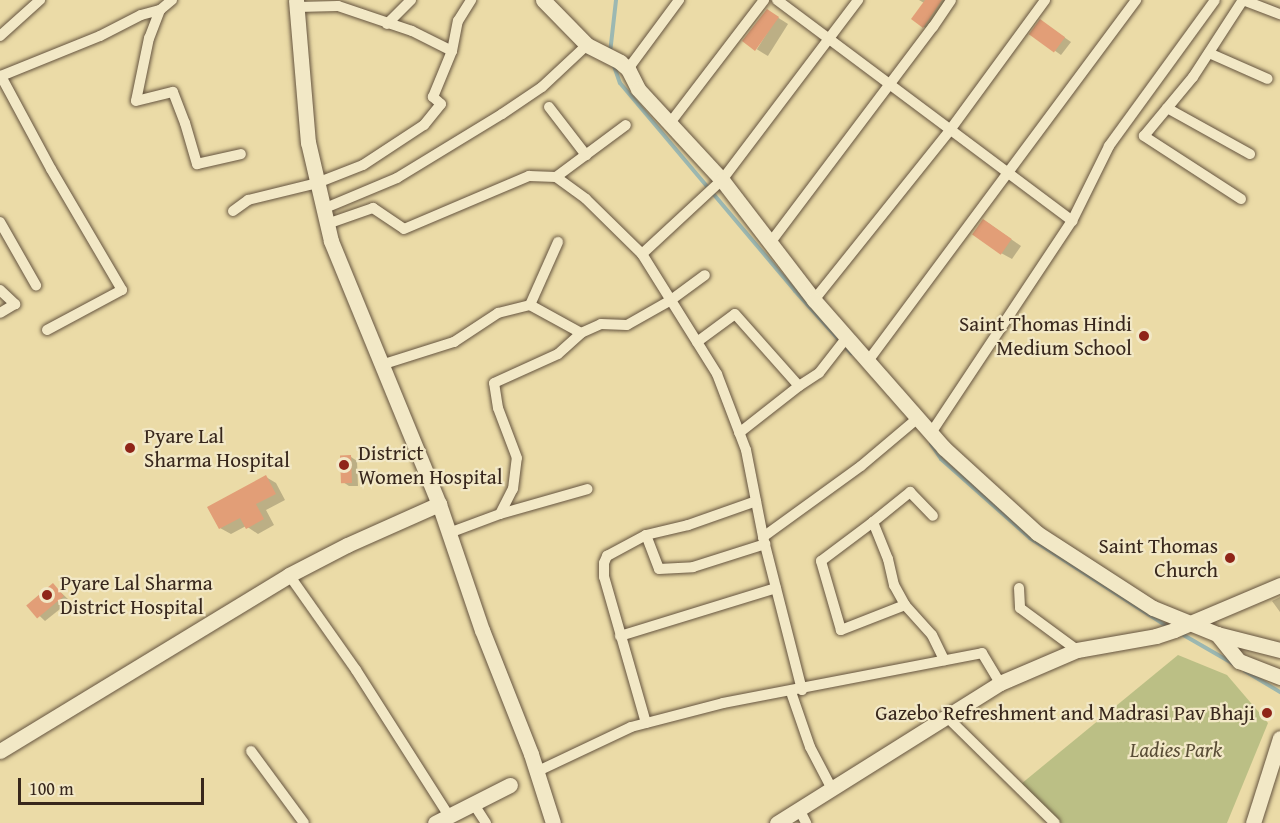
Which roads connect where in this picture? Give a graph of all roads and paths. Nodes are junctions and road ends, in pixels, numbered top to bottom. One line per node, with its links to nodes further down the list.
1 (40, 0): 18 (street)
2 (172, 0): 15 (street)
3 (411, 0): 17 (street)
4 (471, 0): 21 (street)
5 (543, 0): 20 (street)
6 (679, 0): 23 (street)
7 (764, 0): 28 (street)
8 (777, 0): 19 (street)
9 (858, 0): 19 (street)
10 (951, 0): 25 (street)
11 (1045, 0): 30 (street)
12 (1136, 0): 34 (street)
13 (1215, 0): 41 (street)
14 (297, 3): 17 (street); 37 (street)
15 (160, 10): 31 (street); 53 (street)
16 (1280, 15): 22 (street)
17 (387, 24): 21 (street)
18 (0, 36)
19 (828, 39): 25 (street); 36 (street)
20 (593, 48): 23 (street); 40 (street)
21 (452, 51): 37 (street)
22 (1209, 53): 24 (street); 27 (street)
23 (624, 65): 28 (street)
24 (1268, 79)
25 (890, 85): 30 (street); 44 (street)
26 (549, 107): 33 (street)
27 (1167, 108): 32 (street); 38 (street)
28 (670, 123): 36 (street)
29 (626, 125): 33 (street)
30 (950, 130): 34 (street); 50 (street)
31 (241, 154)
32 (1250, 154)
33 (586, 155): 35 (street)
34 (1008, 173): 41 (street); 57 (street)
35 (556, 177): 40 (street); 45 (street)
36 (722, 180): 44 (street); 45 (street)
37 (317, 183): 39 (street); 40 (street)
38 (1241, 199)
39 (233, 211)
40 (325, 217): 58 (street)
41 (1071, 220): 62 (street)
42 (0, 222): 47 (street)
43 (558, 242): 51 (street)
44 (770, 243): 50 (street)
45 (642, 254): 49 (street)
46 (705, 275): 49 (street)
47 (36, 285)
48 (0, 290): 52 (street)
49 (671, 300): 54 (street); 56 (street)
50 (814, 300): 55 (street)
51 (530, 305): 54 (street); 58 (street)
52 (0, 313)
53 (46, 330)
54 (581, 333): 66 (street)
55 (847, 337): 57 (street); 59 (street)
56 (697, 342): 59 (street); 61 (street)
57 (868, 361): 60 (street)
58 (381, 365): 65 (street)
59 (799, 386): 61 (street)
60 (914, 422): 62 (street); 71 (street)
61 (740, 433): 64 (street)
62 (931, 433): 77 (street)
63 (588, 489): 66 (street)
64 (756, 501): 70 (street); 71 (street)
65 (439, 504): 69 (street); 72 (street)
66 (500, 514): 69 (street)
67 (933, 516): 68 (street)
68 (873, 522): 76 (street); 76 (street)
69 (449, 533): 91 (street)
70 (646, 534): 71 (street); 79 (street)
71 (764, 540): 74 (street)
72 (289, 575): 89 (street); 96 (street)
73 (1280, 585): 77 (street)
74 (776, 588): 79 (street); 85 (street)
75 (1019, 588): 80 (street)
76 (905, 606): 82 (street)
77 (1191, 623): 78 (street); 80 (street)
78 (1217, 634): 81 (street); 83 (street)
79 (620, 636): 87 (street)
80 (1077, 650): 84 (street)
81 (1280, 650)
82 (944, 660): 84 (street); 85 (street)
83 (1280, 677)
84 (1000, 683): 86 (street)
85 (796, 691): 87 (street); 93 (street)
86 (947, 717): 93 (street); 101 (street)
87 (646, 723): 91 (street)
88 (1280, 738): 102 (street)
89 (0, 751)
90 (251, 751): 97 (street)
91 (536, 772): 99 (street)
92 (510, 785): 94 (street)
93 (832, 789): 95 (street)
94 (473, 803): 96 (street); 98 (street)
95 (803, 816): 100 (street)
96 (442, 819)
97 (304, 823)
98 (486, 823)
99 (553, 823)
100 (777, 823)
101 (1055, 823)
102 (1253, 823)

